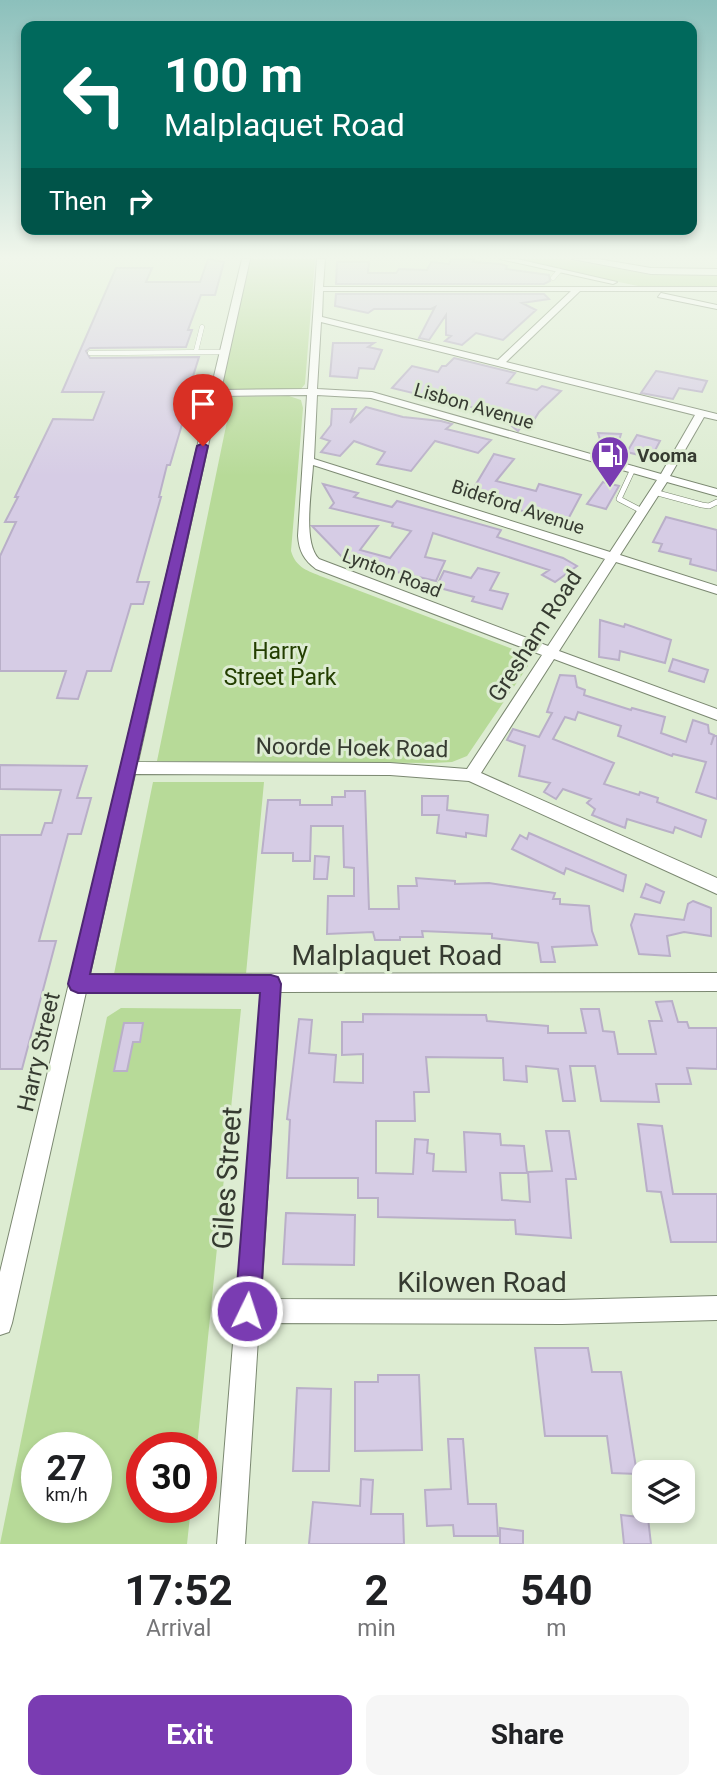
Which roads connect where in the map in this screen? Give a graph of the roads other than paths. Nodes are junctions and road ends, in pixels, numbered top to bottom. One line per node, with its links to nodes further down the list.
1 (201, 331): 6 (lane)
2 (230, 331): 7 (street, Harry Street)
3 (315, 331): 10 (street, Lynton Road)
4 (371, 331): 9 (street)
5 (534, 331): 9 (street)
6 (196, 351): 7 (lane); 8 (lane)
7 (225, 352): 11 (street, Harry Street)
8 (90, 353)
9 (501, 362): 12 (street)
10 (311, 392): 11 (street, Lisbon Avenue); 14 (street, Lynton Road); 15 (street, Lisbon Avenue)
11 (215, 393): 25 (street, Harry Street)
12 (701, 413): 13 (street); 16 (street, Gresham Road)
13 (717, 417)
14 (307, 460): 21 (street, Bideford Avenue); 23 (street, Lynton Road)
15 (633, 469): 16 (street, Lisbon Avenue); 20 (lane)
16 (664, 478): 17 (street, Gresham Road); 18 (street, Lisbon Avenue)
17 (654, 492): 19 (lane); 20 (street, Gresham Road)
18 (717, 493)
19 (717, 502)
20 (642, 511): 21 (street, Gresham Road)
21 (612, 556): 22 (street, Bideford Avenue); 23 (street, Gresham Road)
22 (717, 590)
23 (549, 653): 24 (street, Lynton Road); 26 (street, Gresham Road)
24 (717, 715)
25 (130, 768): 26 (street, Noorde Hoek Road); 29 (street, Harry Street)
26 (471, 775): 27 (street, Noorde Hoek Road)
27 (717, 886)
28 (717, 982): 30 (street, Malplaquet Road)
29 (78, 984): 30 (street, Malplaquet Road); 33 (street, Harry Street)
30 (271, 984): 32 (street, Giles Street)
31 (717, 1308): 32 (street, Kilowen Road)
32 (247, 1311): 34 (street, Giles Street)
33 (0, 1323)
34 (231, 1544)

